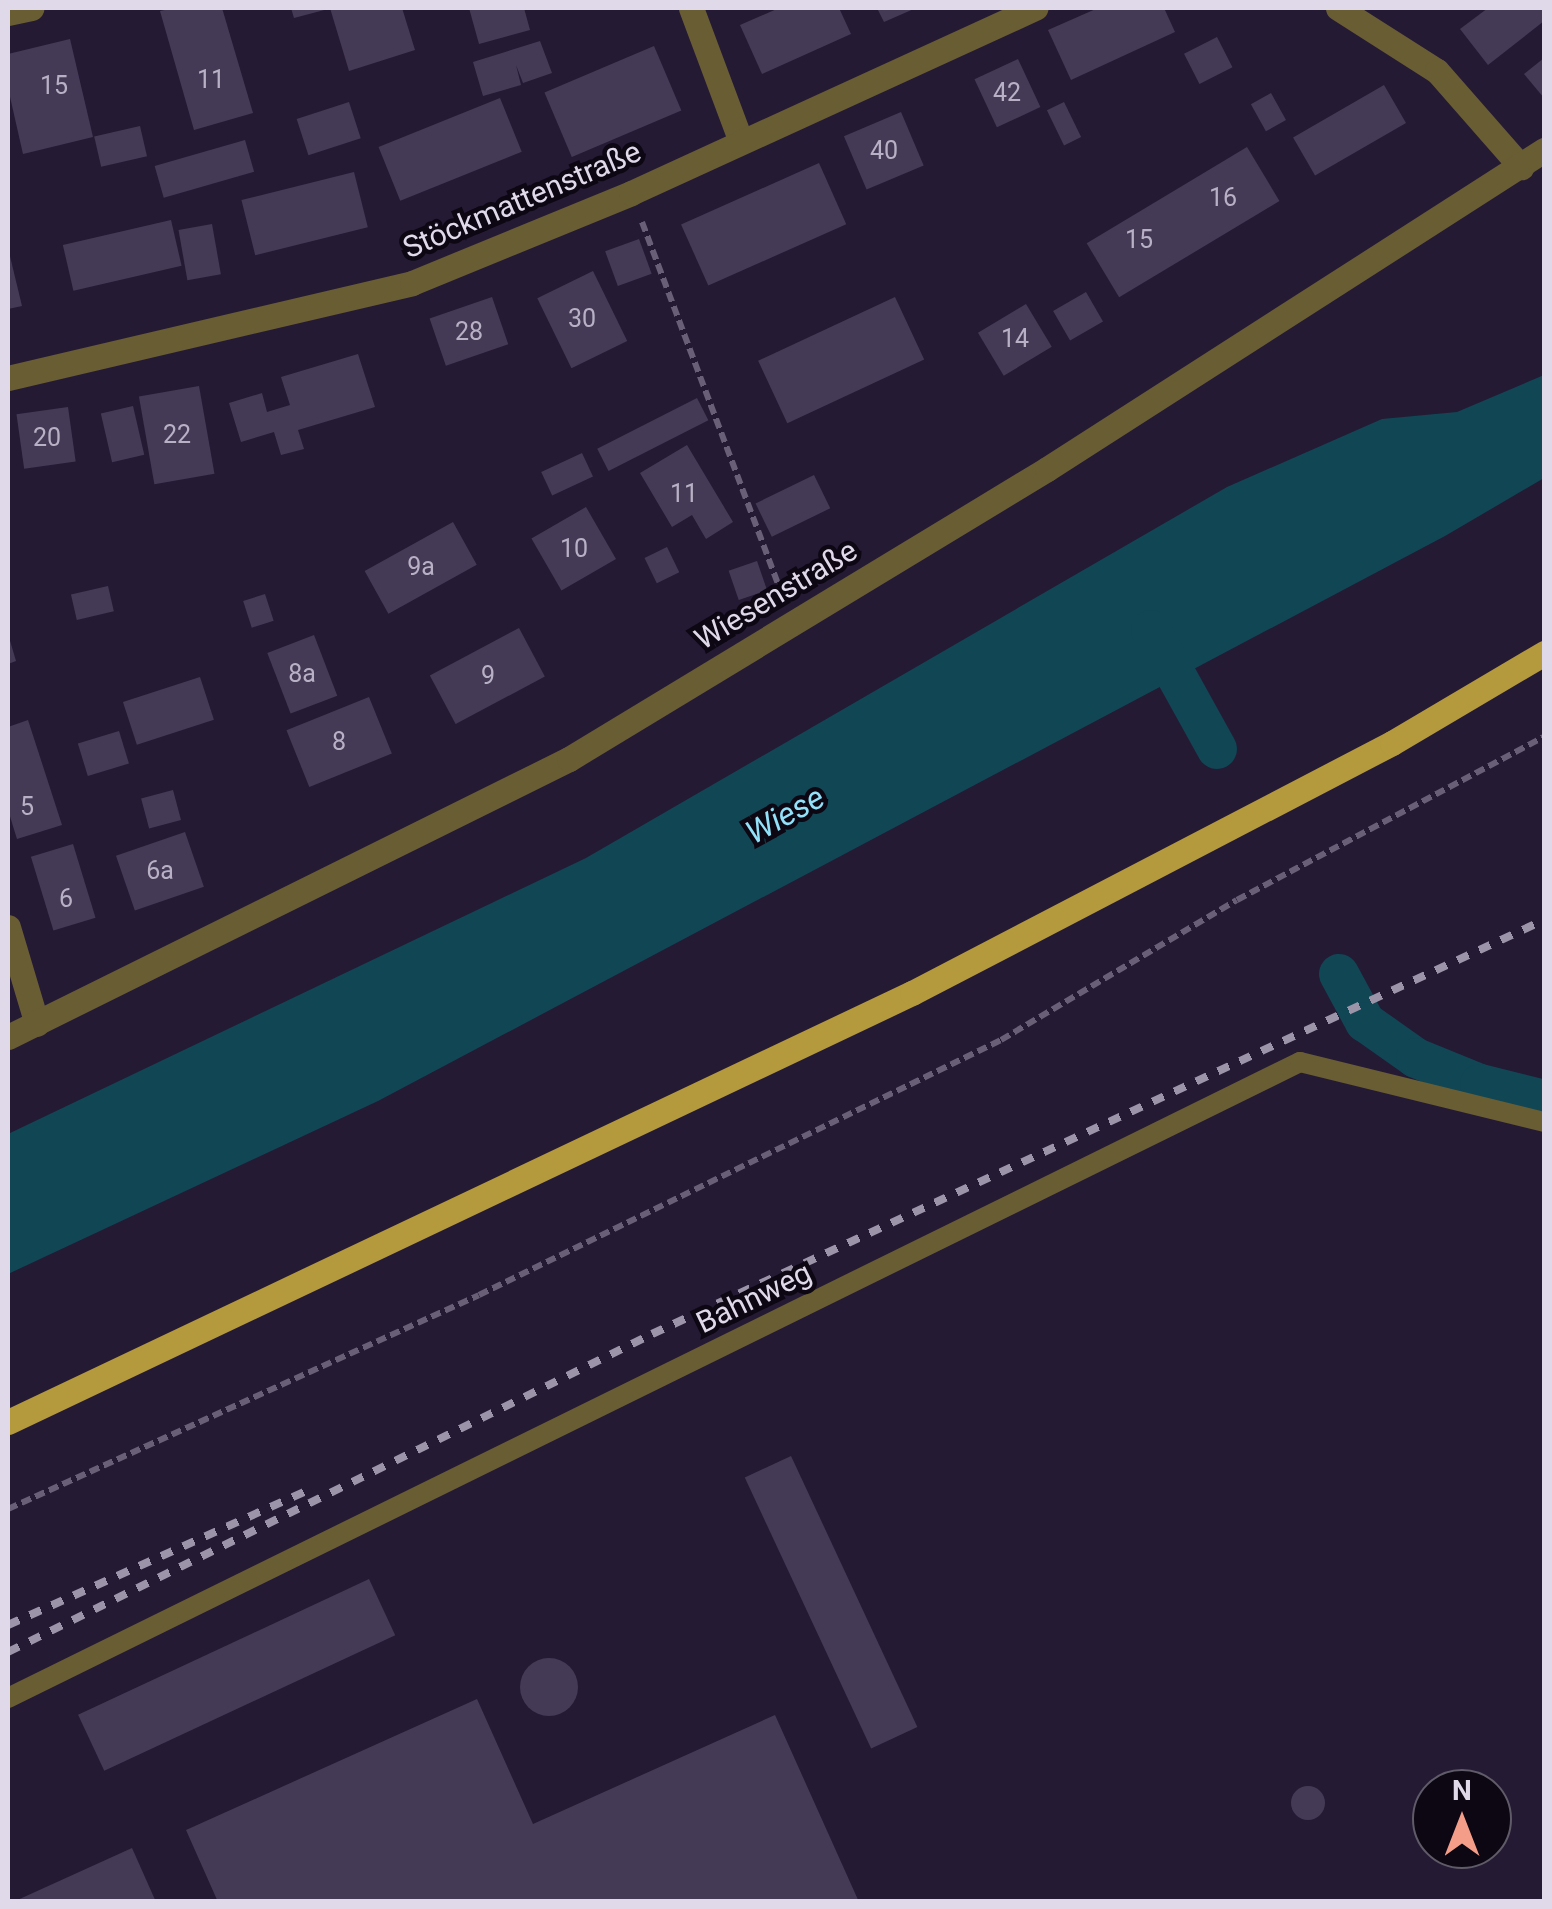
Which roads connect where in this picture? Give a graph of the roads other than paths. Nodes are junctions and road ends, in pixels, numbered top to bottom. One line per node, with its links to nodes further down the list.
1 (31, 8): 5 (street)
2 (691, 8): 6 (street)
3 (1036, 8): 6 (street, Stöckmattenstraße)
4 (1338, 8): 8 (street)
5 (8, 14)
6 (740, 139): 9 (street, Stöckmattenstraße)
7 (1544, 150): 8 (street, Wiesenstraße)
8 (1521, 167): 12 (street, Wiesenstraße)
9 (8, 378)
10 (1544, 654): 15 (main road)
11 (8, 927): 12 (street)
12 (37, 1024): 13 (street, Wiesenstraße)
13 (8, 1036)
14 (1544, 1122): 16 (lane, Bahnweg)
15 (8, 1422)
16 (8, 1698)

